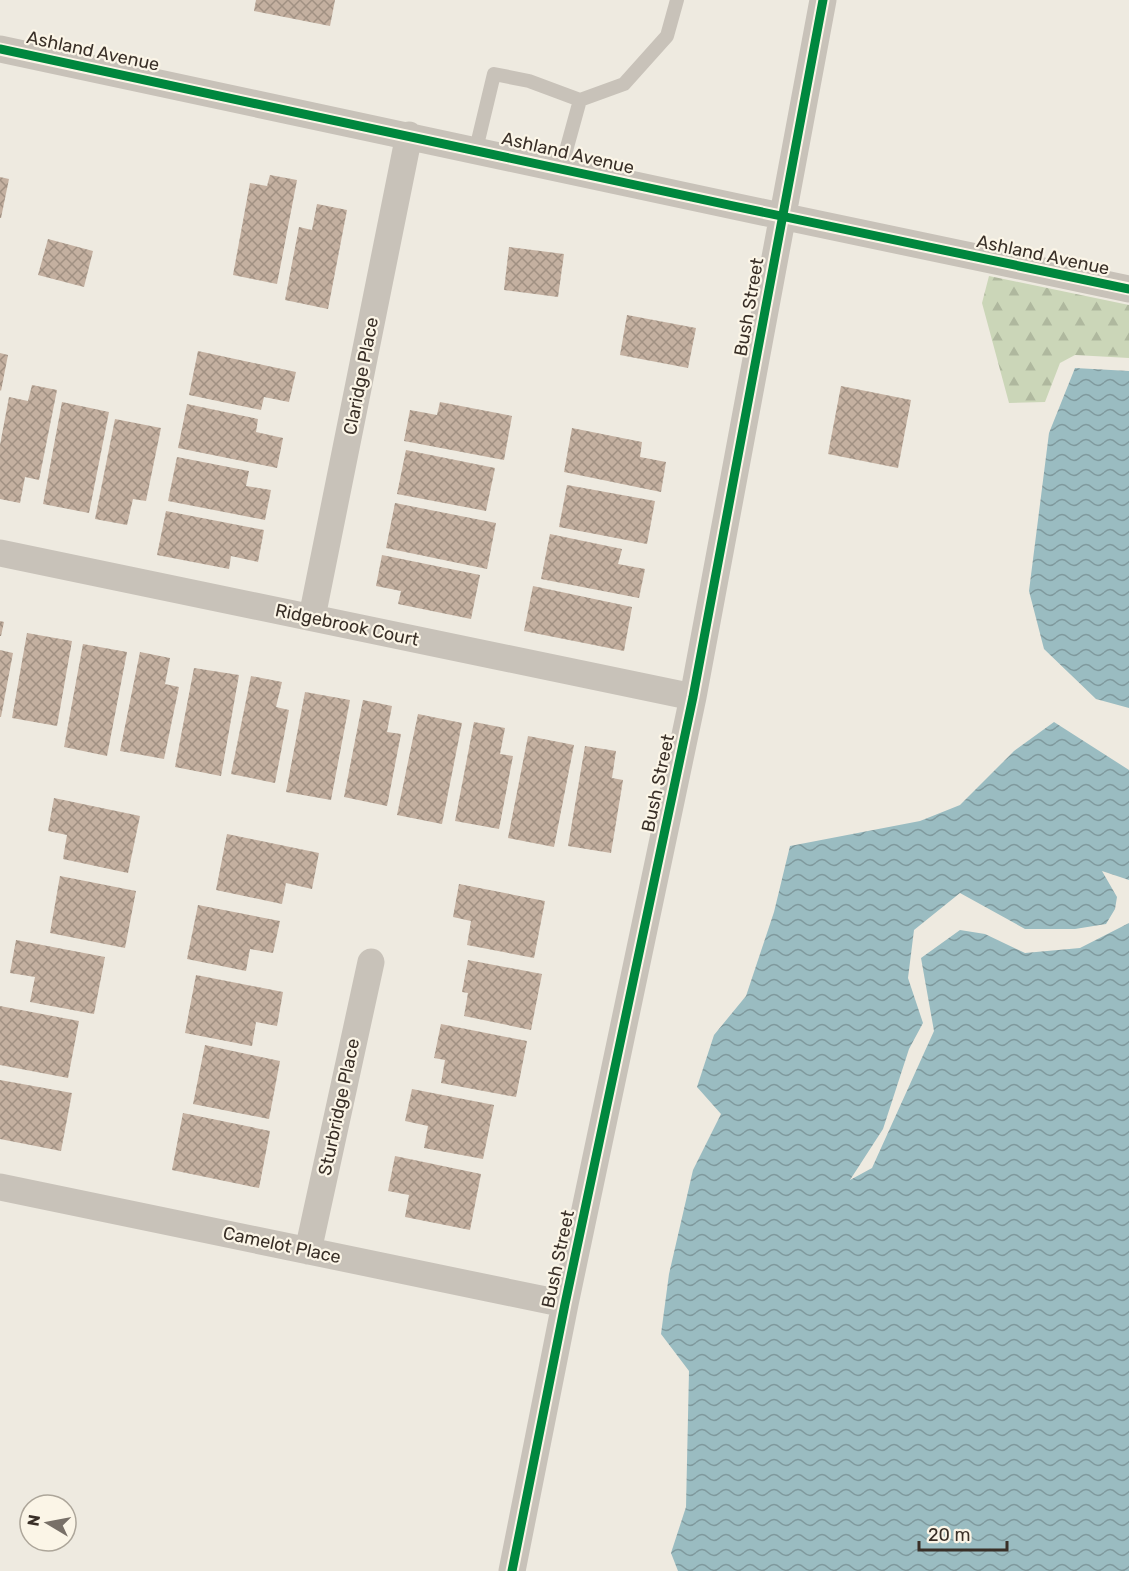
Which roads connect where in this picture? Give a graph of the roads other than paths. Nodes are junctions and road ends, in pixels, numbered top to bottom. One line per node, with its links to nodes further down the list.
1 (677, 0): 4 (lane)
2 (823, 0): 8 (street, Bush Street)
3 (0, 49): 5 (street, Ashland Avenue)
4 (579, 100): 6 (lane); 7 (lane)
5 (409, 135): 6 (street, Ashland Avenue); 11 (street, Claridge Place)
6 (476, 149): 7 (street, Ashland Avenue)
7 (561, 169): 8 (street, Ashland Avenue)
8 (783, 218): 9 (street, Ashland Avenue); 12 (street, Bush Street)
9 (1129, 289)
10 (0, 553): 11 (street, Ridgebrook Court)
11 (312, 617): 12 (street, Ridgebrook Court)
12 (693, 697): 16 (street, Bush Street)
13 (371, 962): 15 (street, Sturbridge Place)
14 (0, 1187): 15 (street, Camelot Place)
15 (308, 1251): 16 (street, Camelot Place)
16 (565, 1304): 17 (street, Bush Street)
17 (512, 1571)

